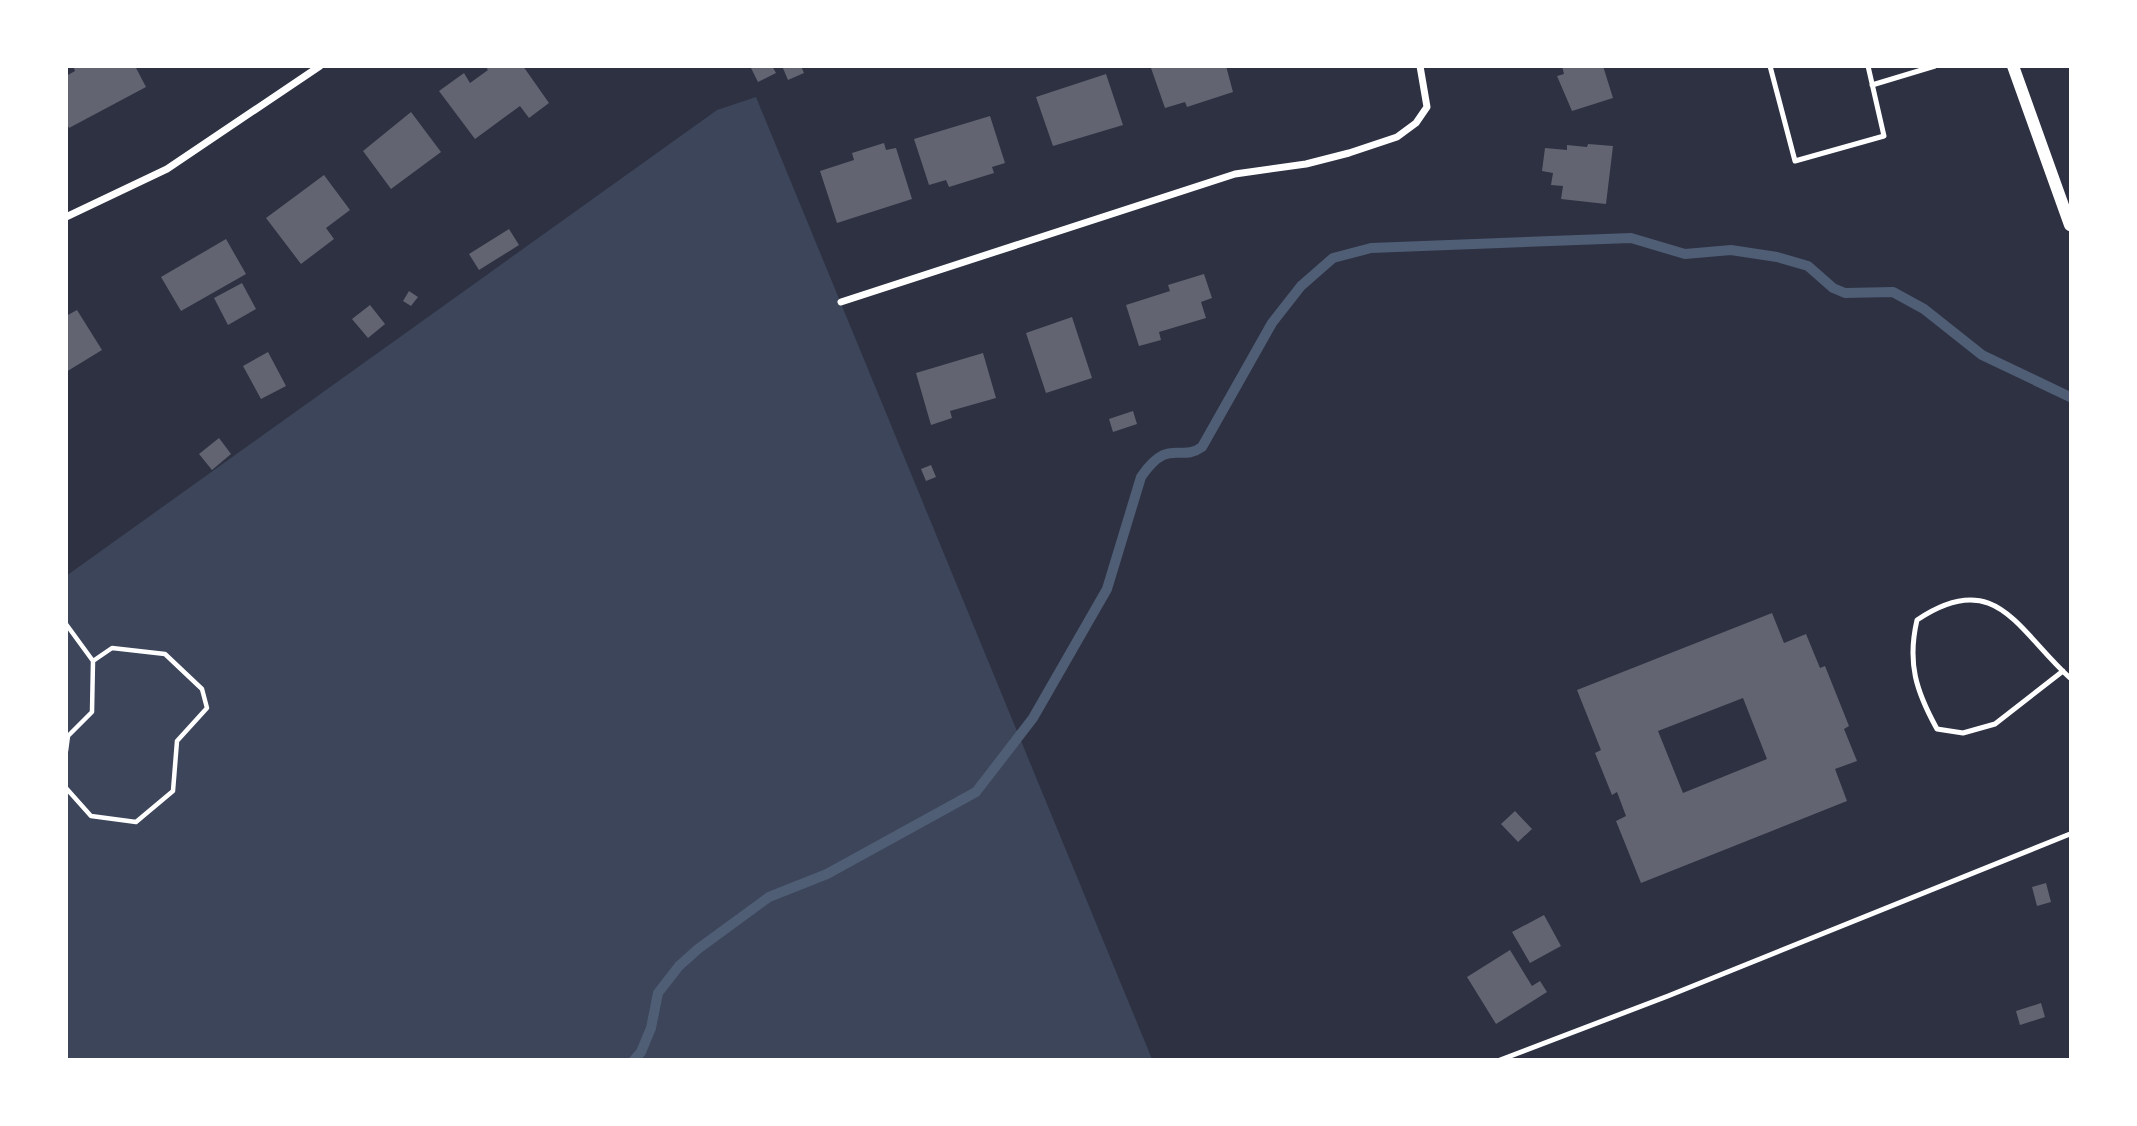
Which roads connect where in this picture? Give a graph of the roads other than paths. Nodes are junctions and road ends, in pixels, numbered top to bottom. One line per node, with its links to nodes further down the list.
1 (320, 66): 8 (street)
2 (1420, 66): 10 (street)
3 (1770, 66): 7 (lane)
4 (1868, 66): 7 (lane)
5 (1935, 66): 7 (lane)
6 (2013, 66): 9 (street)
7 (1872, 85)
8 (66, 217)
9 (2070, 225)
10 (841, 302)
11 (2063, 671): 11 (lane); 12 (lane)
12 (2070, 678)
13 (2070, 834): 14 (lane)
14 (1500, 1059)

